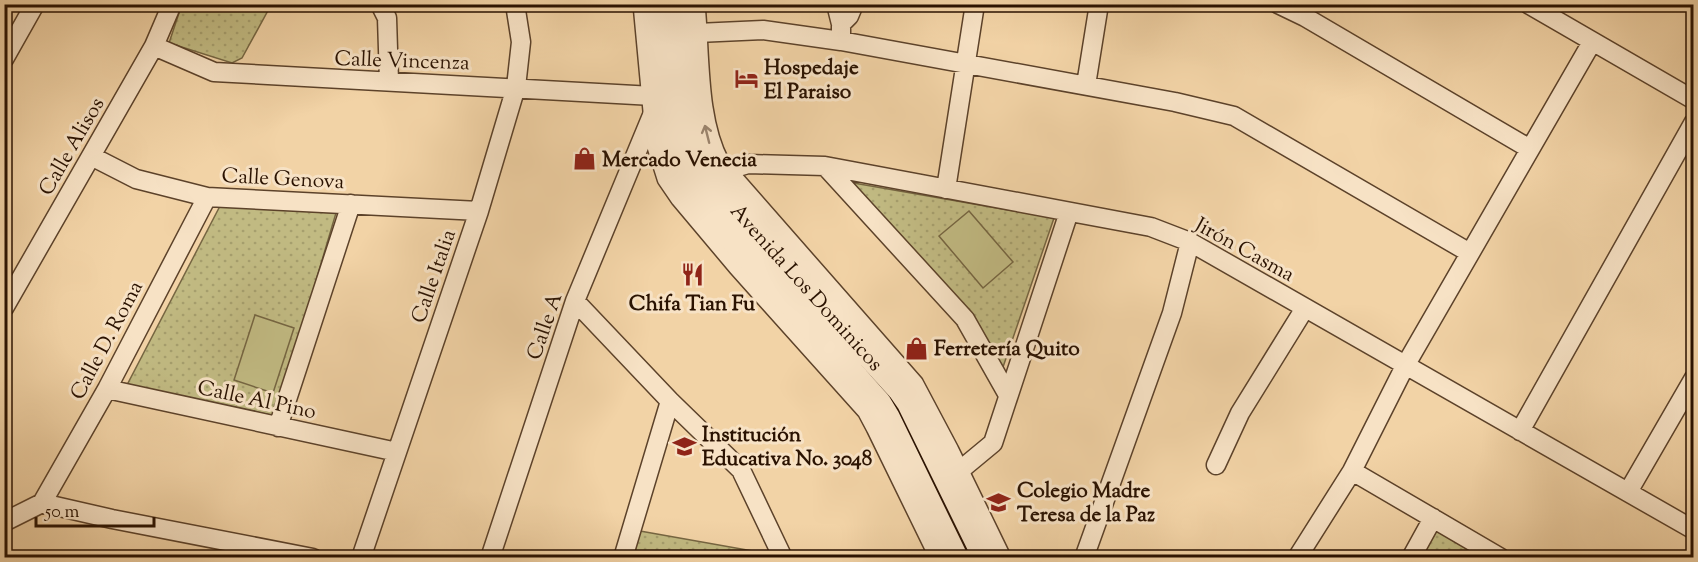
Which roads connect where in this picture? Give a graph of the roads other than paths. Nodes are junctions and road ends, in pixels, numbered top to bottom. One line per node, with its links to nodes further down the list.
1 (35, 4): 19 (street)
2 (172, 4): 18 (street, Calle Alisos)
3 (380, 4): 21 (street)
4 (515, 4): 23 (street, Calle Italia)
5 (644, 4): 25 (street, Avenida Los Dominicos)
6 (657, 4): 36 (main road, Avenida Los Dominicos)
7 (677, 4): 43 (main road, Avenida Los Dominicos)
8 (694, 4): 16 (street, Avenida Los Dominicos)
9 (836, 4): 15 (street)
10 (854, 4): 15 (street)
11 (975, 4): 20 (street)
12 (1099, 4): 22 (street)
13 (1278, 4): 27 (street)
14 (1528, 4): 17 (street)
15 (841, 32): 16 (street); 20 (street)
16 (697, 33): 30 (street, Avenida Los Dominicos, one-way to 16)
17 (1592, 42): 24 (street); 27 (street)
18 (154, 46): 21 (street, Calle Vincenza); 28 (street, Calle Alisos)
19 (4, 59)
20 (964, 63): 22 (street); 31 (street)
21 (389, 81): 23 (street, Calle Vincenza)
22 (1086, 85): 38 (street)
23 (516, 87): 25 (street, Calle Vincenza); 34 (street, Calle Italia)
24 (1694, 100)
25 (653, 105): 39 (street, Avenida Los Dominicos); 40 (street, Calle A)
26 (1694, 122): 51 (street)
27 (1530, 149): 38 (street)
28 (91, 156): 32 (street, Calle Genova); 41 (street, Calle Alisos)
29 (825, 166): 30 (street, Jirón Casma); 31 (street, Jirón Casma); 48 (street)
30 (724, 171): 44 (street, Avenida Los Dominicos)
31 (946, 189): 35 (street, Jirón Casma)
32 (207, 197): 33 (street, Calle Genova); 47 (street, Calle D. Roma)
33 (351, 204): 34 (street, Calle Genova); 50 (street)
34 (479, 211): 52 (street, Calle Italia)
35 (1070, 212): 37 (street, Jirón Casma); 48 (street)
36 (726, 232): 39 (main road); 67 (main road, Avenida Los Dominicos)
37 (1190, 242): 42 (street, Jirón Casma); 70 (street)
38 (1470, 253): 45 (street)
39 (739, 266): 66 (street, Avenida Los Dominicos)
40 (575, 301): 49 (street); 63 (street, Calle A)
41 (4, 308)
42 (1305, 308): 45 (street, Jirón Casma); 53 (street)
43 (838, 321): 44 (main road); 68 (main road, Avenida Los Dominicos)
44 (872, 338): 55 (street, Avenida Los Dominicos)
45 (1405, 366): 51 (street, Jirón Casma); 54 (street)
46 (1694, 378): 56 (street)
47 (107, 389): 50 (street, Calle Al Pino); 57 (street, Calle D. Roma)
48 (1008, 395): 55 (street)
49 (670, 401): 64 (street); 65 (street)
50 (278, 427): 52 (street, Calle Al Pino)
51 (1520, 431): 56 (street, Jirón Casma)
52 (397, 453): 62 (street, Calle Italia)
53 (1216, 465)
54 (1352, 471): 58 (street); 71 (street)
55 (958, 472): 69 (street, Avenida Los Dominicos)
56 (1628, 492): 60 (street, Jirón Casma)
57 (42, 503): 59 (street); 61 (street)
58 (1433, 518): 72 (street); 73 (street)
59 (4, 522)
60 (1694, 530)
61 (313, 558)
62 (361, 558)
63 (490, 558)
64 (623, 558)
65 (783, 558)
66 (941, 558)
67 (956, 558)
68 (985, 558)
69 (1000, 558)
70 (1084, 558)
71 (1297, 558)
72 (1411, 558)
73 (1501, 558)

